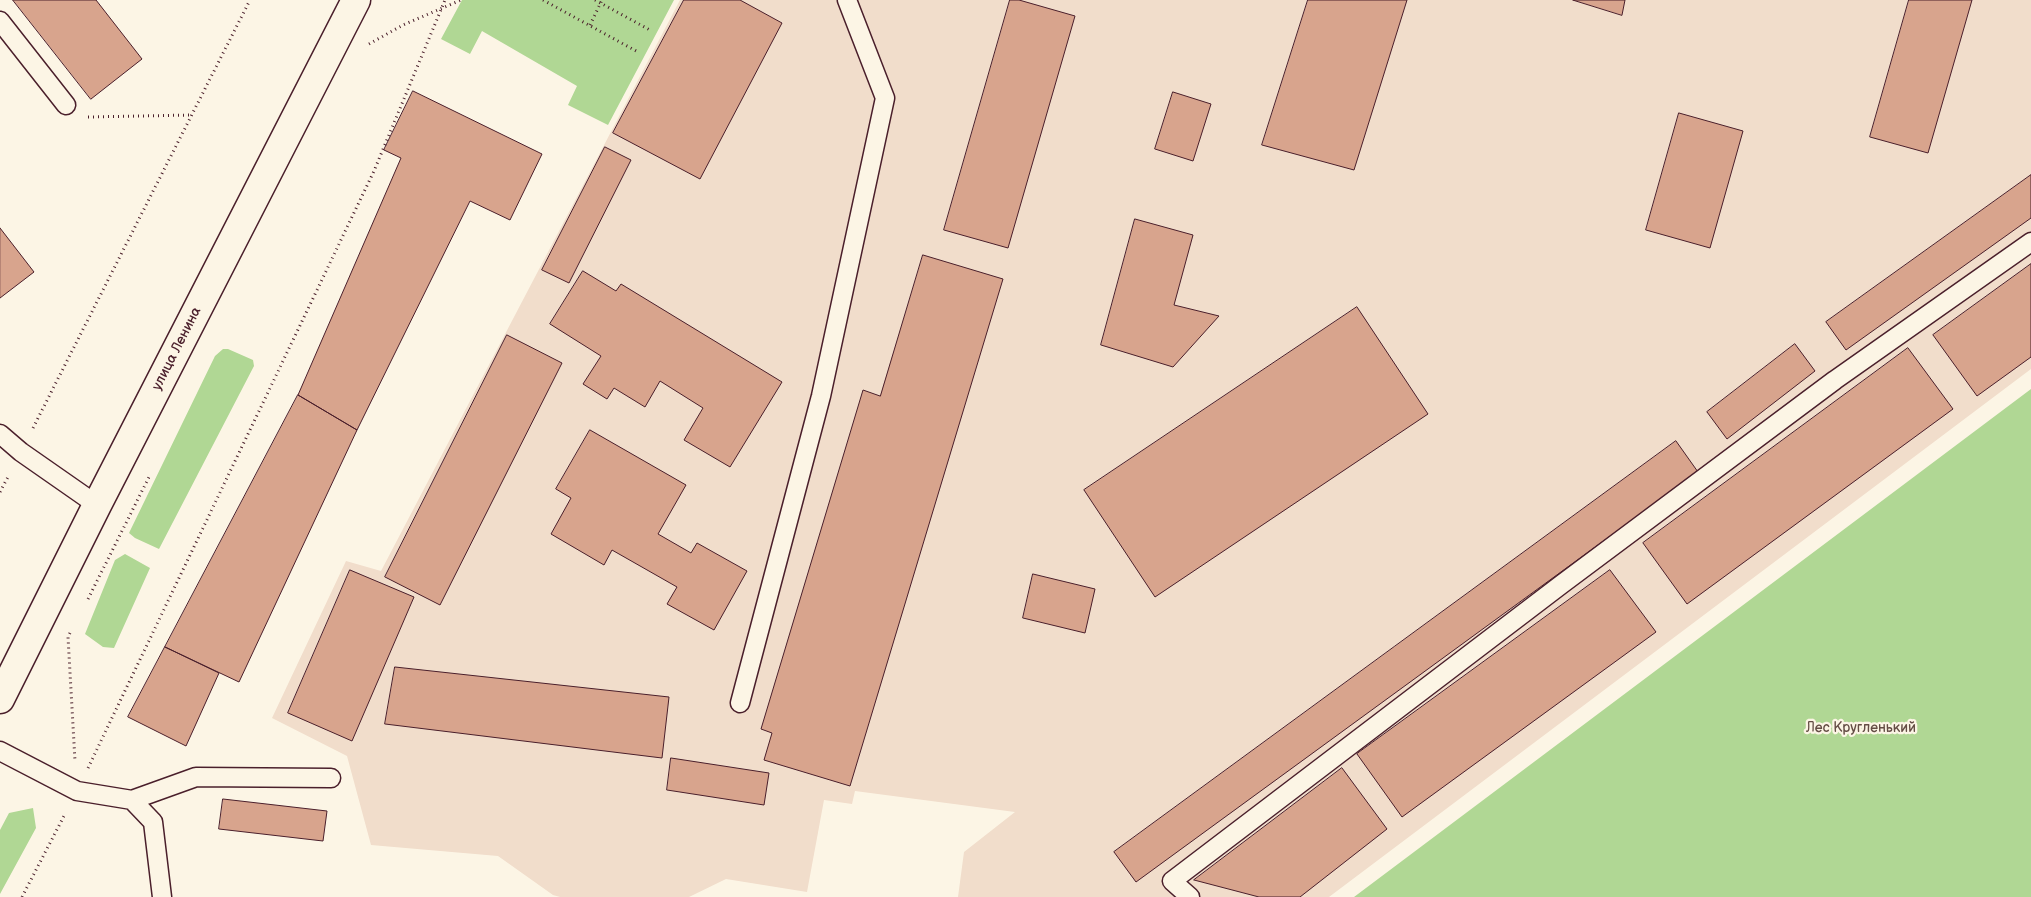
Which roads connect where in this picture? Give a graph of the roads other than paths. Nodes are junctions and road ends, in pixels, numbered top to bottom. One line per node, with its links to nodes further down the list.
1 (356, 0): 7 (main road, улица Ленина)
2 (847, 0): 9 (lane)
3 (0, 21): 4 (lane)
4 (66, 105)
5 (2031, 242): 14 (lane)
6 (0, 434): 7 (lane)
7 (97, 505): 8 (main road, улица Ленина)
8 (0, 699)
9 (740, 703)
10 (0, 751): 12 (lane)
11 (331, 778): 12 (lane)
12 (132, 800): 13 (lane)
13 (162, 897)
14 (1190, 897)

